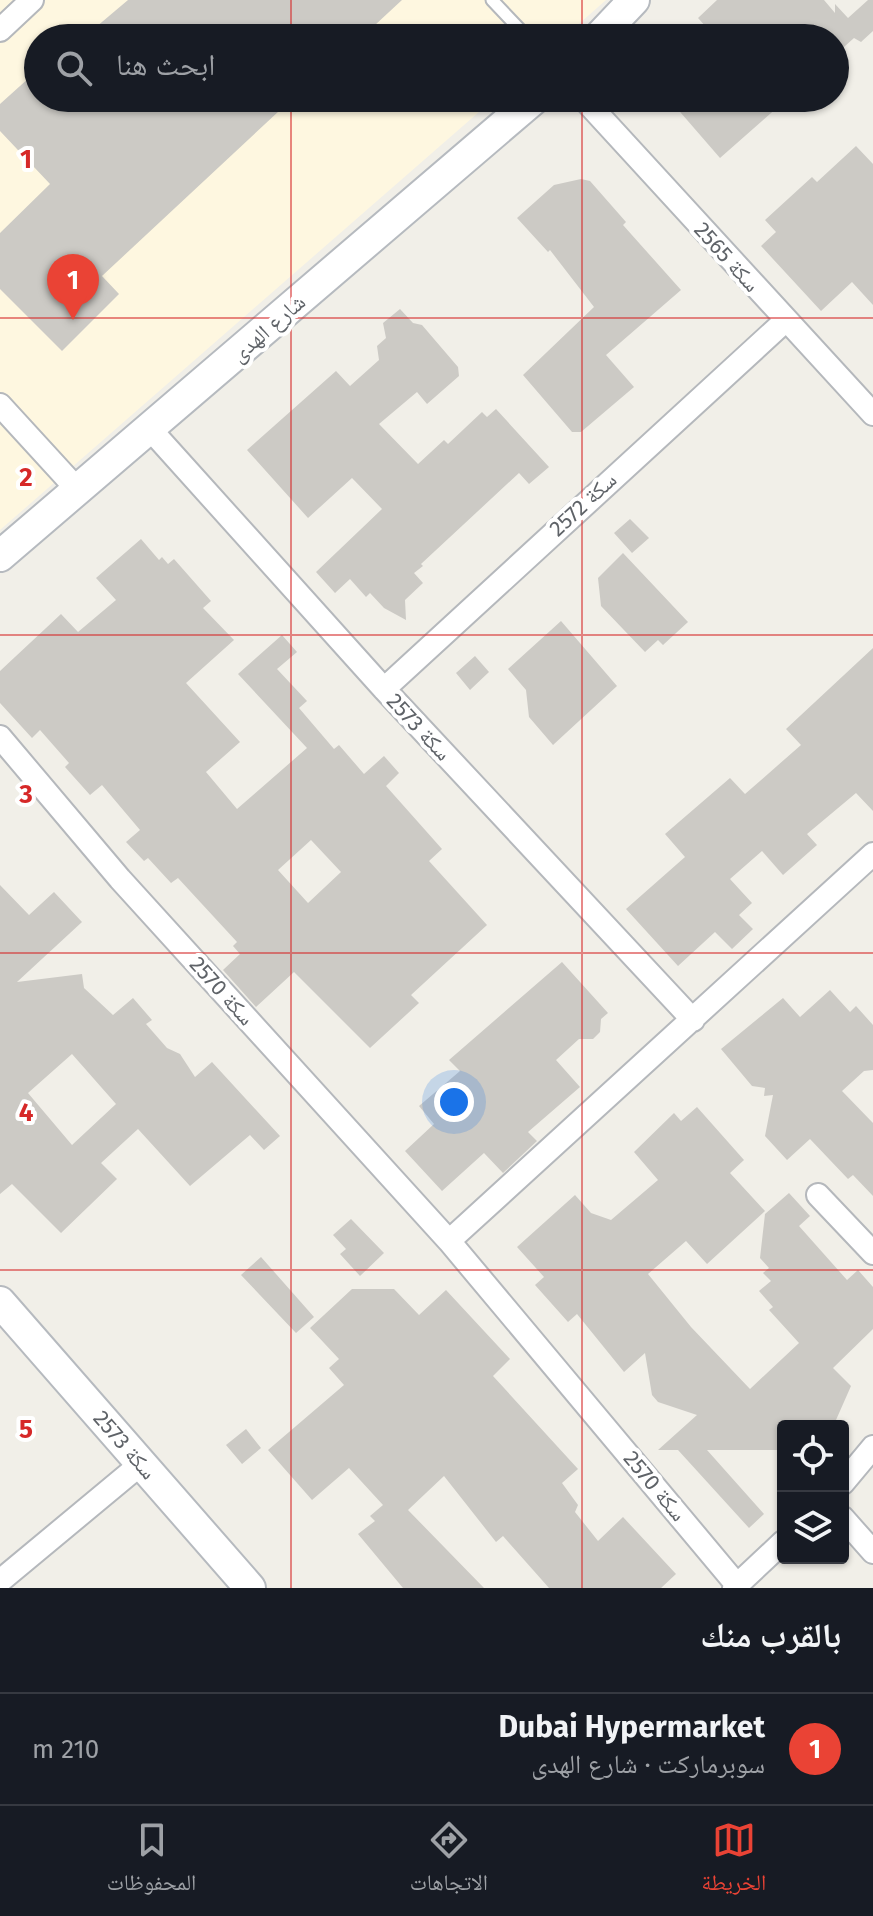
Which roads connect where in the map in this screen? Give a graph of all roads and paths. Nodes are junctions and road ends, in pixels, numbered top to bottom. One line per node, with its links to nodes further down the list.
1 (32, 0): 6 (street)
2 (492, 0): 4 (lane)
3 (634, 0): 5 (street)
4 (515, 24)
5 (611, 24)
6 (0, 30)
7 (519, 112): 12 (street, شارع الهدى)
8 (596, 112): 9 (street, سكة 2565)
9 (785, 321): 11 (street, سكة 2565); 15 (street, سكة 2572)
10 (0, 405): 13 (street)
11 (873, 414)
12 (150, 429): 13 (street, شارع الهدى); 15 (street, سكة 2573)
13 (76, 488): 14 (street, شارع الهدى)
14 (0, 556)
15 (384, 689): 18 (street, سكة 2573)
16 (0, 737): 20 (street, سكة 2570)
17 (873, 854): 18 (street)
18 (693, 1020): 20 (street)
19 (818, 1195): 21 (street)
20 (449, 1241): 30 (street, سكة 2570)
21 (873, 1253)
22 (0, 1302): 24 (street, سكة 2573)
23 (873, 1447): 25 (street)
24 (142, 1463): 29 (street); 31 (street, سكة 2573)
25 (849, 1476)
26 (849, 1525): 28 (street)
27 (777, 1548): 30 (street)
28 (873, 1552)
29 (0, 1581)
30 (735, 1586)
31 (250, 1588)

